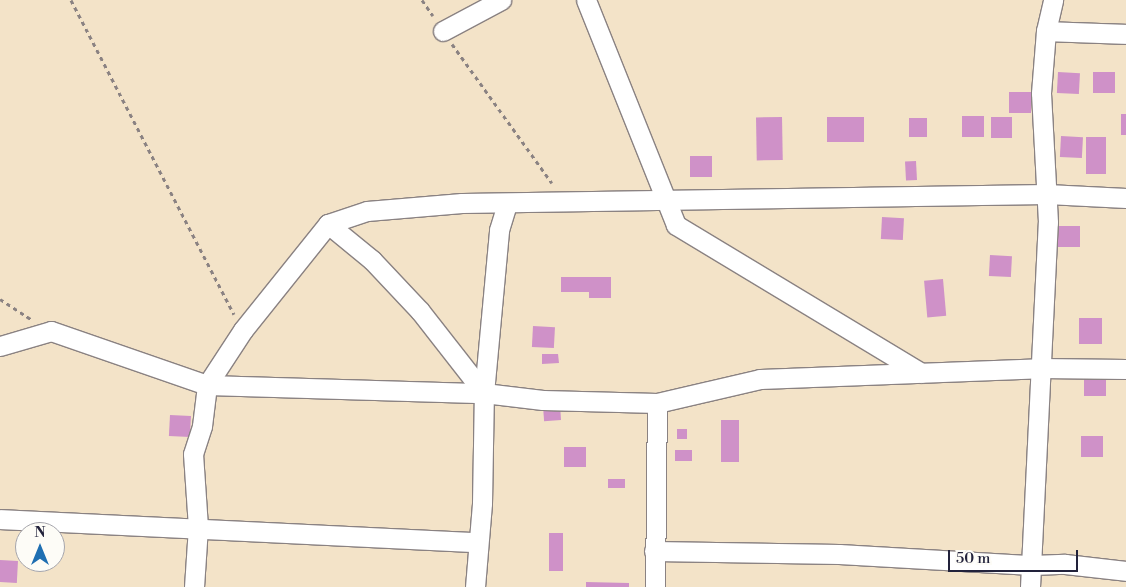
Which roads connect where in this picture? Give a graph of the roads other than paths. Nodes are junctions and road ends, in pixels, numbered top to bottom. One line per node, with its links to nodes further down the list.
1 (501, 0): 4 (street)
2 (586, 0): 9 (street)
3 (1053, 0): 5 (street)
4 (443, 31)
5 (1046, 31): 6 (street); 7 (street)
6 (1126, 34)
7 (1046, 194): 8 (street); 9 (street); 13 (street)
8 (1126, 198)
9 (666, 201): 10 (street); 15 (street)
10 (508, 204): 11 (street); 17 (street)
11 (328, 224): 16 (street); 17 (street)
12 (0, 346): 16 (street)
13 (1040, 368): 14 (street); 15 (street); 23 (street)
14 (1126, 369)
15 (921, 372): 18 (street)
16 (207, 385): 17 (street); 20 (street)
17 (484, 393): 18 (street); 21 (street)
18 (657, 403): 22 (street)
19 (0, 519): 20 (street)
20 (198, 526): 21 (street); 25 (street)
21 (476, 542): 26 (street)
22 (654, 551): 23 (street); 27 (street)
23 (1032, 566): 24 (street); 28 (street)
24 (1126, 571)
25 (194, 587)
26 (475, 587)
27 (655, 587)
28 (1030, 587)

